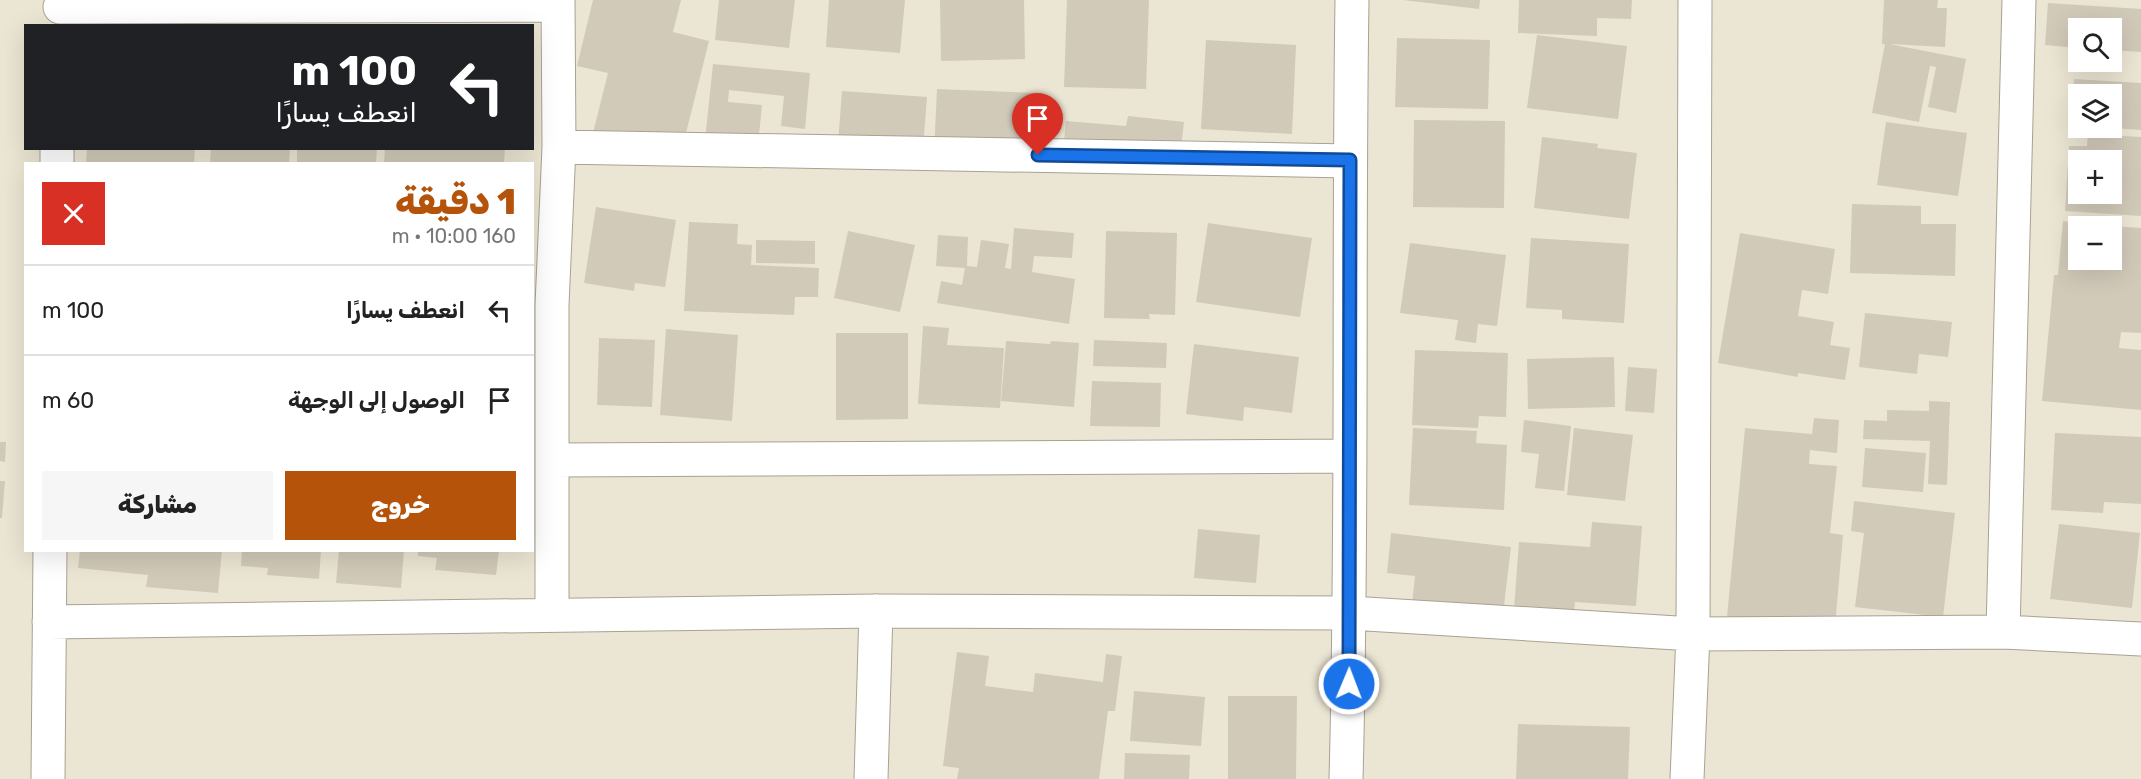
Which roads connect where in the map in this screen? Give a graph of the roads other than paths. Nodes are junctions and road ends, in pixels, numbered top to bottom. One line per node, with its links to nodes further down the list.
1 (1352, 0): 7 (street)
2 (1695, 0): 17 (street)
3 (2019, 0): 16 (street)
4 (558, 2): 5 (street); 6 (street)
5 (59, 11)
6 (560, 147): 7 (street); 8 (street)
7 (1350, 160): 9 (street)
8 (542, 305): 10 (street)
9 (1350, 456): 10 (street); 14 (street)
10 (552, 460): 13 (street)
11 (50, 552): 15 (street)
12 (876, 611): 13 (street); 14 (street); 20 (street)
13 (552, 614): 15 (street)
14 (1350, 614): 17 (street); 21 (street)
15 (49, 622): 19 (street)
16 (2003, 632): 17 (street); 18 (street)
17 (1693, 634): 22 (street)
18 (2141, 639)
19 (48, 779)
20 (871, 779)
21 (1346, 779)
22 (1687, 779)

